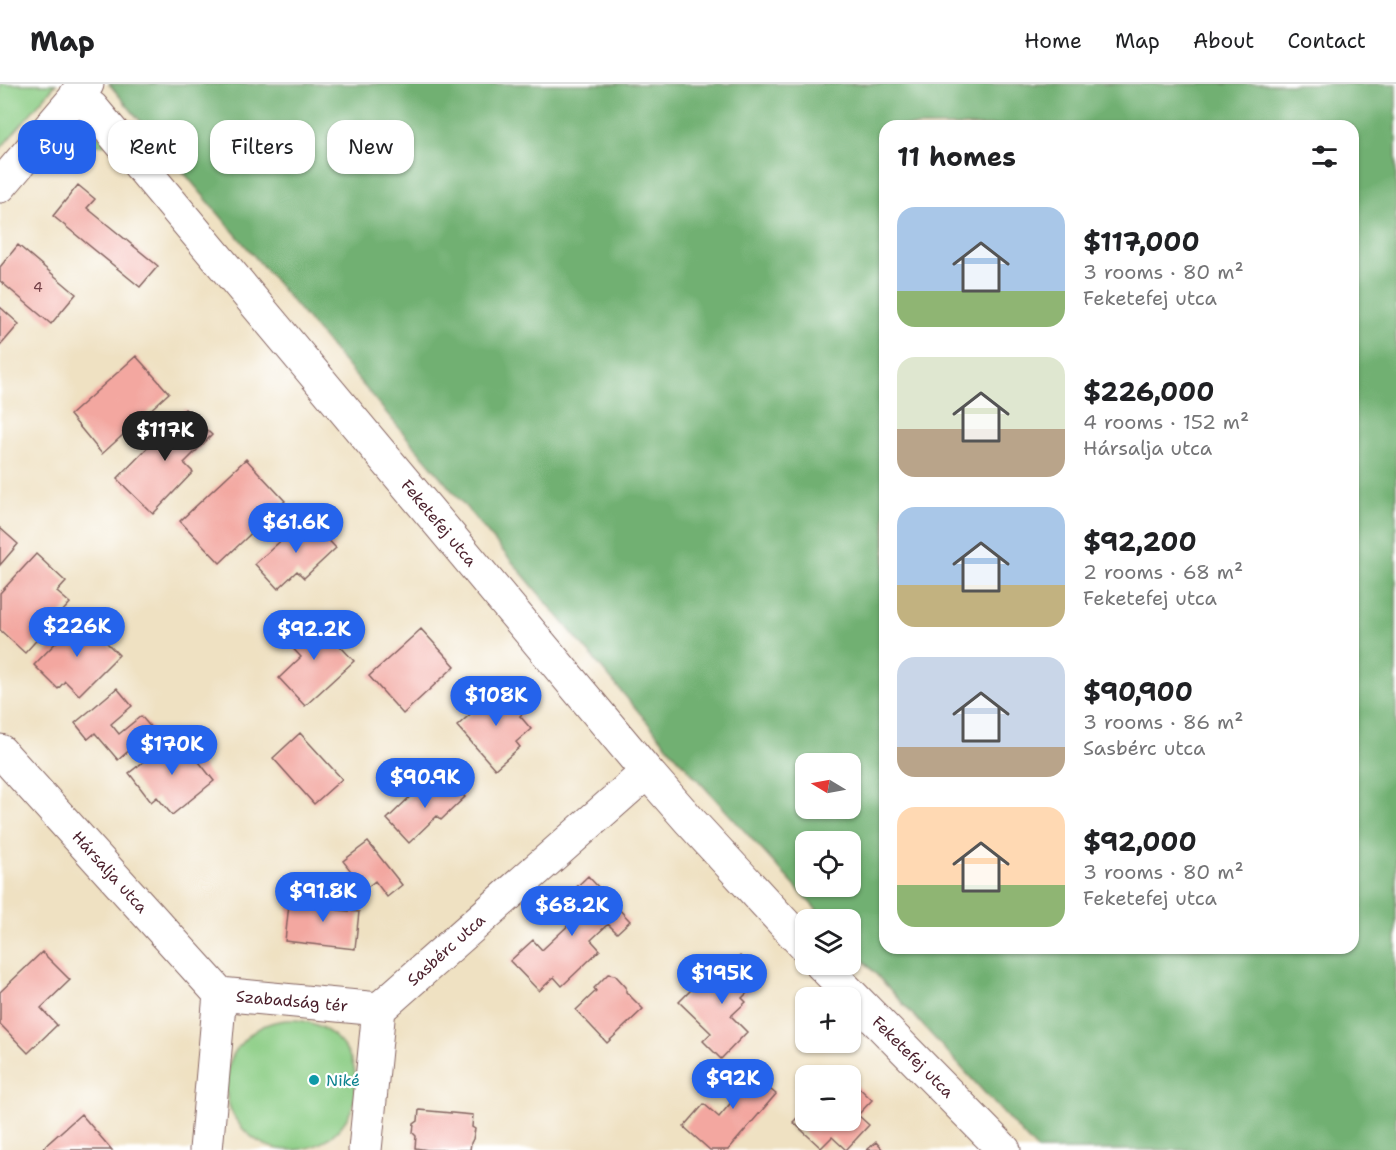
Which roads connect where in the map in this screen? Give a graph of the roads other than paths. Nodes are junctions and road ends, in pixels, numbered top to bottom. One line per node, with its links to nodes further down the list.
1 (81, 90): 2 (street); 4 (street, Feketefej utca)
2 (0, 186)
3 (0, 751): 7 (street, Hársalja utca)
4 (647, 772): 5 (street, Feketefej utca); 8 (street, Sasbérc utca)
5 (795, 935)
6 (833, 975): 11 (street, Feketefej utca)
7 (220, 994): 8 (street, Szabadság tér); 9 (street, Szabadság tér)
8 (379, 1009): 10 (street)
9 (206, 1150)
10 (365, 1150)
11 (1004, 1150)

